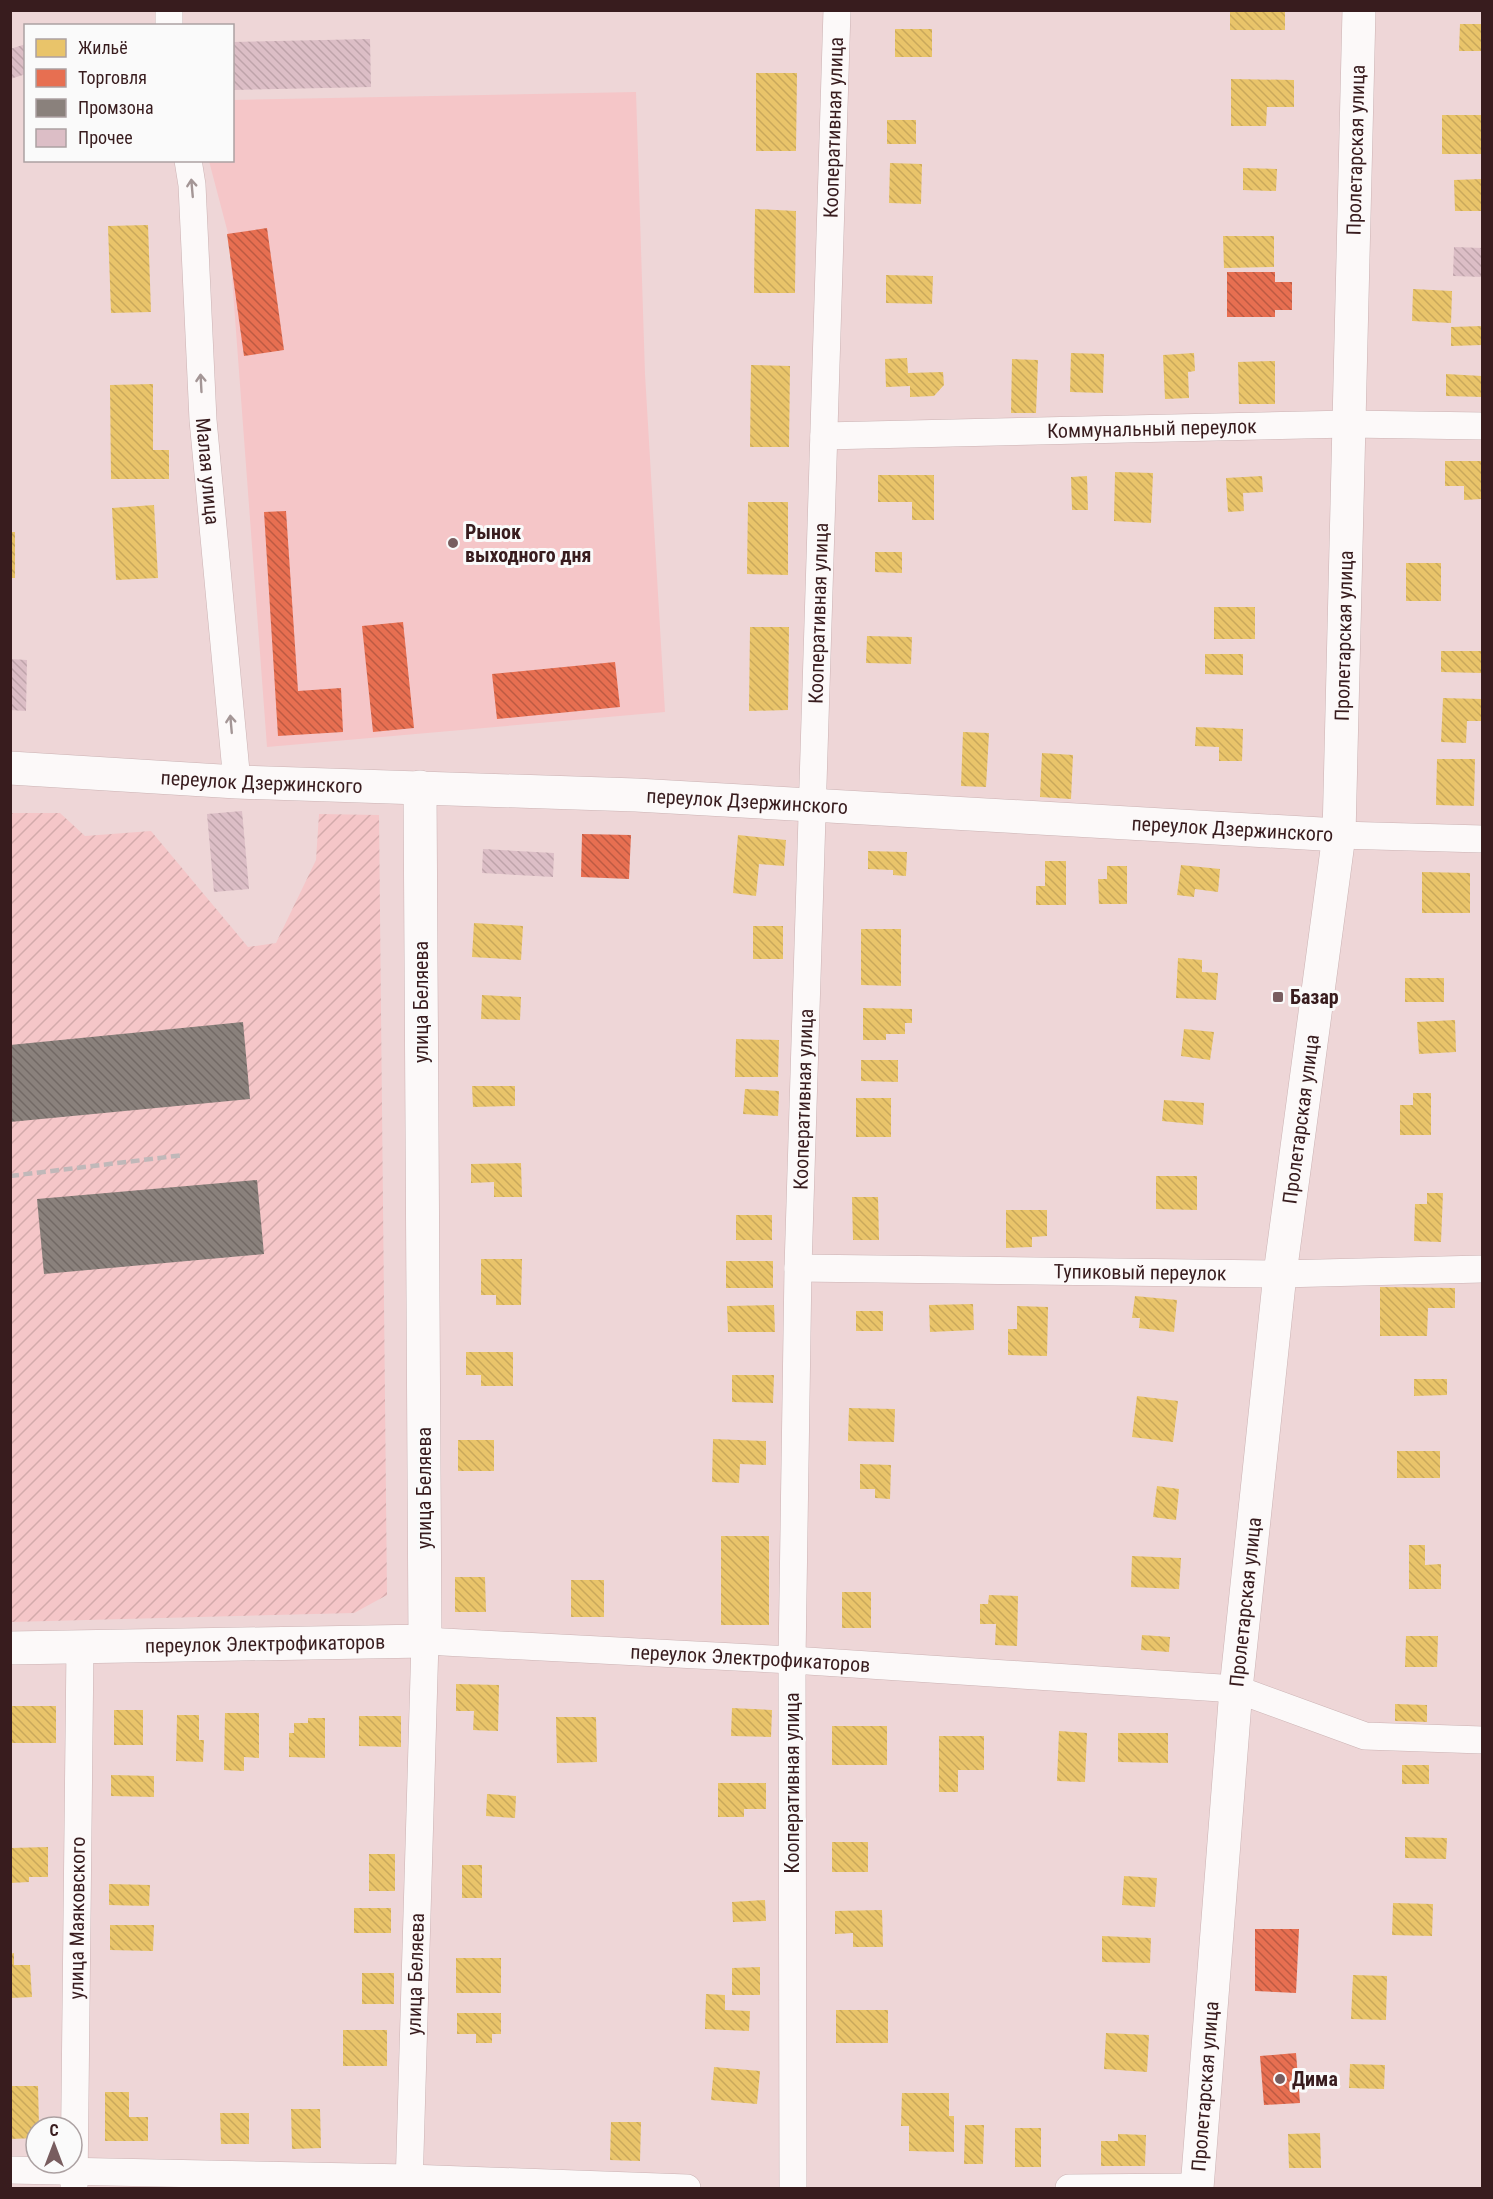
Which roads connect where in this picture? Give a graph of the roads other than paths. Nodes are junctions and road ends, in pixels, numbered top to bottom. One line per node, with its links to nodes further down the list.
1 (837, 10): 6 (street, Кооперативная улица)
2 (1359, 10): 4 (street, Пролетарская улица)
3 (188, 162): 8 (street, Малая улица, one-way to 3)
4 (1349, 424): 5 (street, Коммунальный переулок); 6 (street, Коммунальный переулок); 11 (street, Пролетарская улица)
5 (1482, 426)
6 (824, 436): 10 (street, Кооперативная улица)
7 (10, 768): 8 (street, переулок Дзержинского)
8 (237, 782): 9 (street, переулок Дзержинского)
9 (420, 787): 10 (street, переулок Дзержинского); 16 (street, улица Беляева)
10 (811, 805): 11 (street, переулок Дзержинского); 13 (street, Кооперативная улица)
11 (1339, 835): 12 (street, переулок Дзержинского); 15 (street, Пролетарская улица)
12 (1482, 839)
13 (798, 1268): 15 (street, Тупиковый переулок); 19 (street, Кооперативная улица)
14 (1482, 1269): 15 (street, Тупиковый переулок)
15 (1280, 1274): 20 (street, Пролетарская улица)
16 (425, 1641): 17 (street, переулок Электрофикаторов); 19 (street, переулок Электрофикаторов); 24 (street, улица Беляева)
17 (80, 1647): 18 (street, переулок Электрофикаторов); 23 (street, улица Маяковского)
18 (10, 1648)
19 (792, 1660): 20 (street, переулок Электрофикаторов); 26 (street, Кооперативная улица)
20 (1236, 1689): 21 (street, переулок Электрофикаторов); 28 (street, Пролетарская улица)
21 (1482, 1740)
22 (10, 2170): 23 (street)
23 (74, 2180): 24 (street)
24 (409, 2183): 25 (street)
25 (687, 2188)
26 (794, 2188)
27 (1069, 2188): 28 (street)
28 (1197, 2188)

